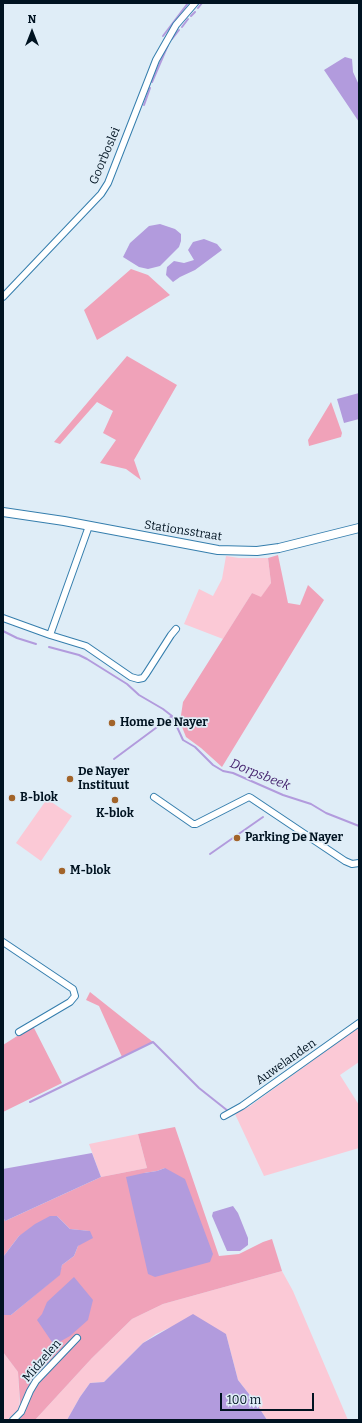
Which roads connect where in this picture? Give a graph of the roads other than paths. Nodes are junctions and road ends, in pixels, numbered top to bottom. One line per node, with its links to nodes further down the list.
1 (195, 3): 2 (street, Goorboslei)
2 (3, 297)
3 (3, 512): 4 (street, Stationsstraat)
4 (89, 526): 5 (street, Stationsstraat); 8 (street)
5 (359, 528)
6 (3, 618): 8 (street)
7 (176, 629): 8 (street)
8 (50, 636)
9 (154, 797): 10 (street)
10 (359, 863)
11 (3, 942): 13 (street)
12 (359, 1023): 14 (street, Auwelanden)
13 (19, 1032)
14 (224, 1116)
15 (77, 1338): 16 (street, Midzelen)
16 (13, 1420)

